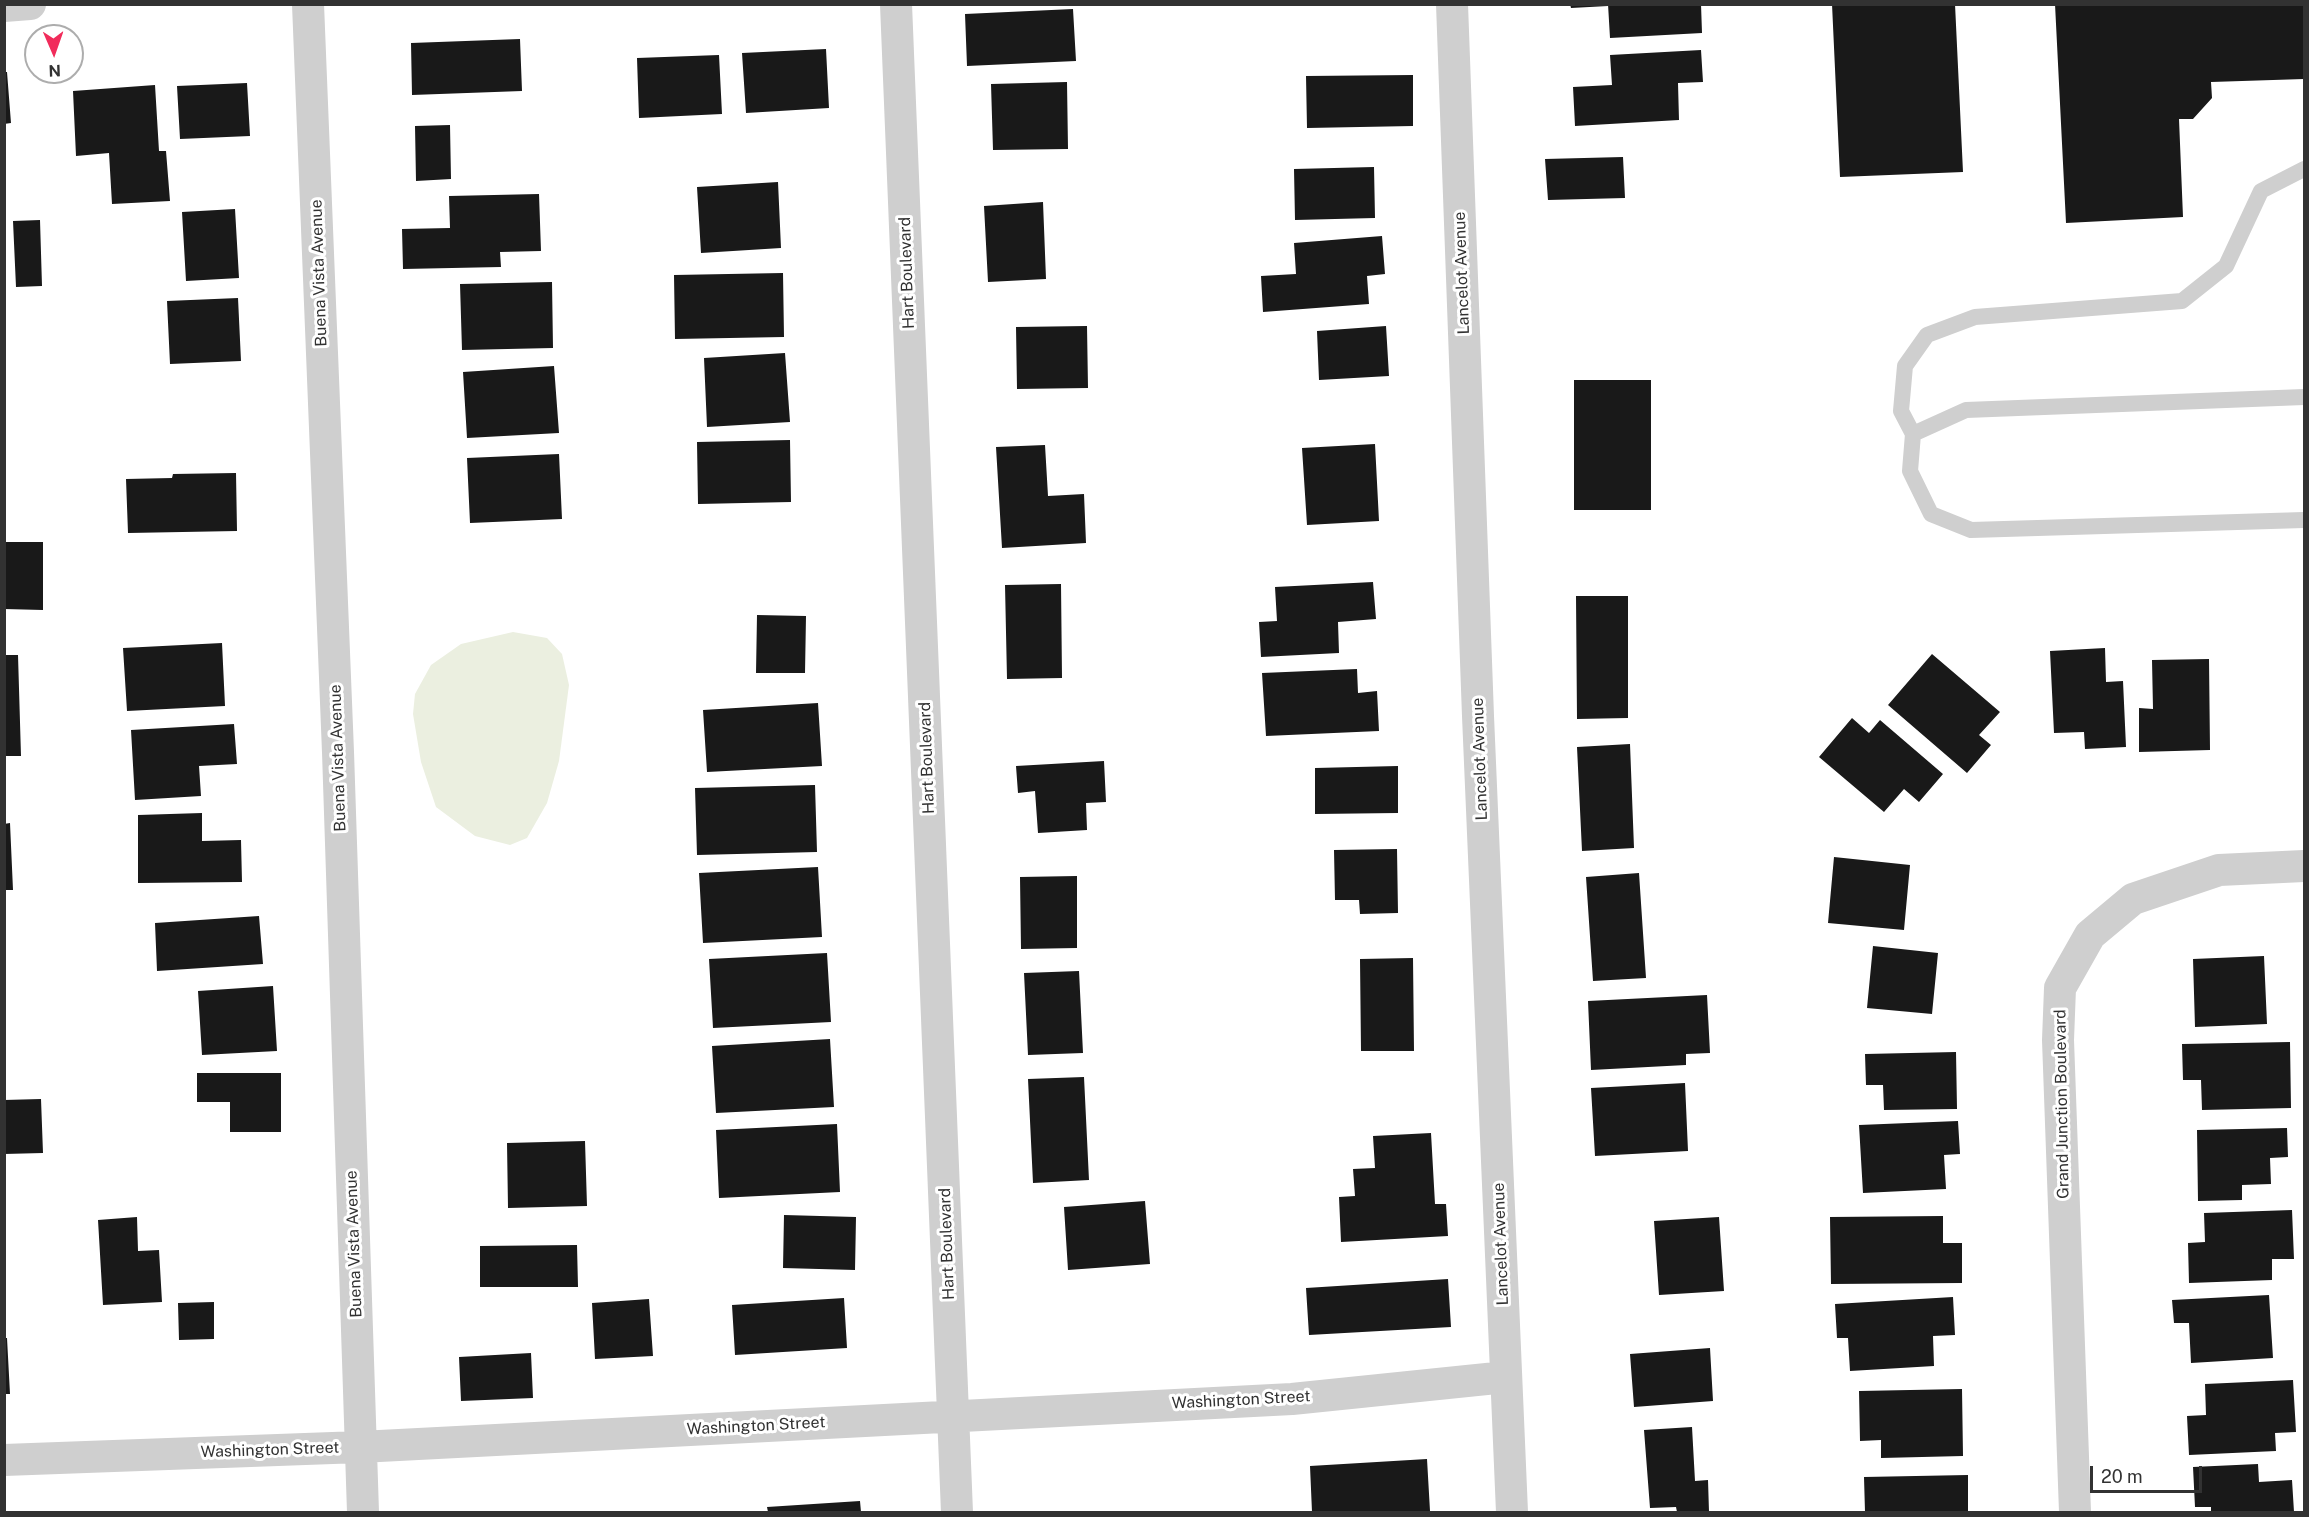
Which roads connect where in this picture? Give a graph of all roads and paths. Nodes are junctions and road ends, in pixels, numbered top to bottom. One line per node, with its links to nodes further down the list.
1 (30, 4): 5 (street)
2 (308, 4): 13 (street, Buena Vista Avenue)
3 (896, 4): 12 (street, Hart Boulevard)
4 (1452, 4): 11 (street, Lancelot Avenue)
5 (4, 6)
6 (2304, 169): 8 (lane)
7 (2304, 397): 8 (lane)
8 (1913, 434): 9 (lane)
9 (2304, 520)
10 (2304, 866): 18 (street, Grand Junction Boulevard)
11 (1506, 1377): 12 (street, Washington Street); 17 (street, Lancelot Avenue)
12 (954, 1415): 13 (street, Washington Street); 16 (street, Hart Boulevard)
13 (360, 1447): 14 (street, Washington Street); 15 (street, Buena Vista Avenue)
14 (4, 1460)
15 (363, 1512)
16 (957, 1512)
17 (1512, 1512)
18 (2075, 1512)

